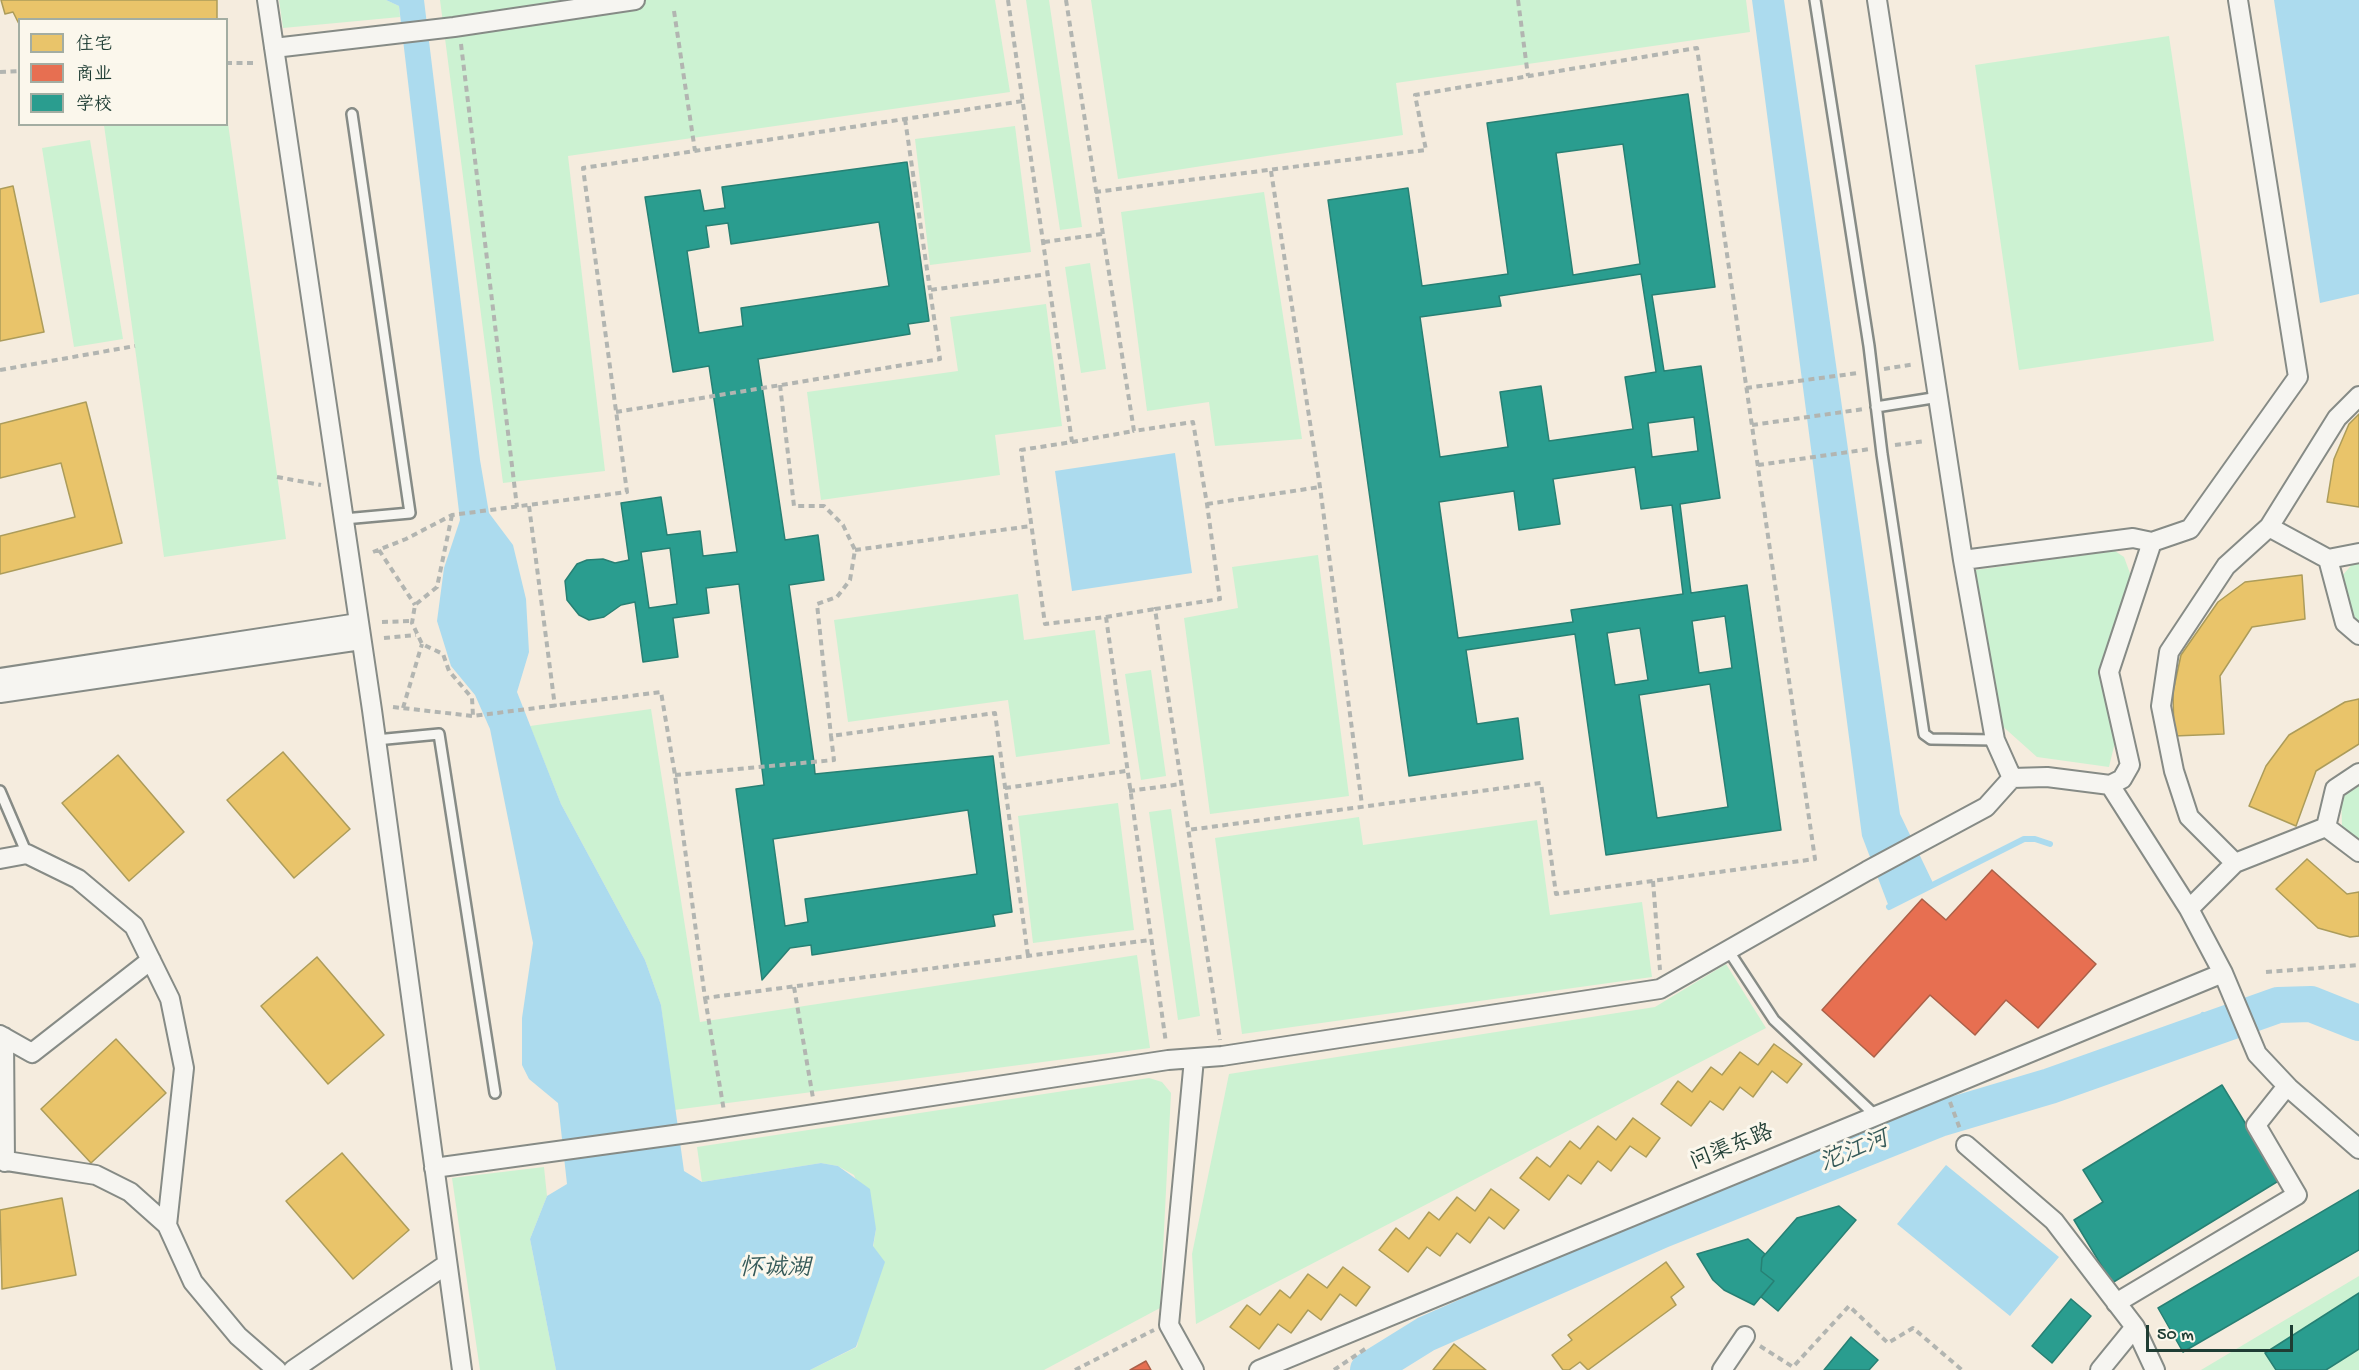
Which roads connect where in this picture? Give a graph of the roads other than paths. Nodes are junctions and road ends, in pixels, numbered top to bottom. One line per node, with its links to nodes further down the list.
1 (267, 0): 6 (street)
2 (635, 0): 6 (street)
3 (1815, 0): 10 (lane)
4 (1876, 0): 9 (street)
5 (2238, 0): 13 (street)
6 (274, 48): 11 (street)
7 (351, 114): 11 (lane)
8 (2359, 396): 12 (street)
9 (1939, 397): 10 (lane); 16 (street)
10 (1876, 407): 22 (lane)
11 (344, 519): 17 (street)
12 (2270, 527): 15 (street); 31 (street)
13 (2151, 542): 16 (street); 25 (street)
14 (2359, 553): 15 (street)
15 (2328, 559): 18 (street)
16 (1963, 560): 22 (street)
17 (359, 632): 19 (street); 20 (street); 21 (street)
18 (2359, 635)
19 (0, 678)
20 (0, 693)
21 (376, 740): 39 (lane); 44 (street)
22 (1995, 740): 24 (street)
23 (2359, 773): 27 (street)
24 (2012, 778): 25 (street); 37 (street)
25 (2110, 785): 32 (street)
26 (0, 791): 29 (lane)
27 (2326, 827): 28 (street); 31 (street)
28 (2359, 852)
29 (27, 854): 30 (street); 34 (street)
30 (0, 859)
31 (2235, 863): 32 (street)
32 (2189, 909): 35 (street)
33 (1732, 956): 40 (lane)
34 (151, 960): 36 (street); 45 (street)
35 (2223, 973): 38 (street); 40 (street, 问渠东路)
36 (2, 1036): 43 (street)
37 (1194, 1059): 44 (street); 54 (street)
38 (2287, 1086): 42 (street); 47 (street)
39 (495, 1093)
40 (1876, 1116): 55 (street, 问渠东路)
41 (1966, 1145): 47 (street)
42 (2359, 1149)
43 (2, 1161): 45 (street)
44 (434, 1168): 46 (street)
45 (167, 1225): 51 (street)
46 (447, 1264): 52 (street); 53 (street)
47 (2116, 1304): 48 (street)
48 (2134, 1327): 50 (street); 57 (street)
49 (1745, 1336): 56 (street)
50 (2106, 1369)
51 (277, 1370)
52 (293, 1370)
53 (462, 1370)
54 (1194, 1370)
55 (1259, 1370)
56 (1722, 1370)
57 (2155, 1370)

